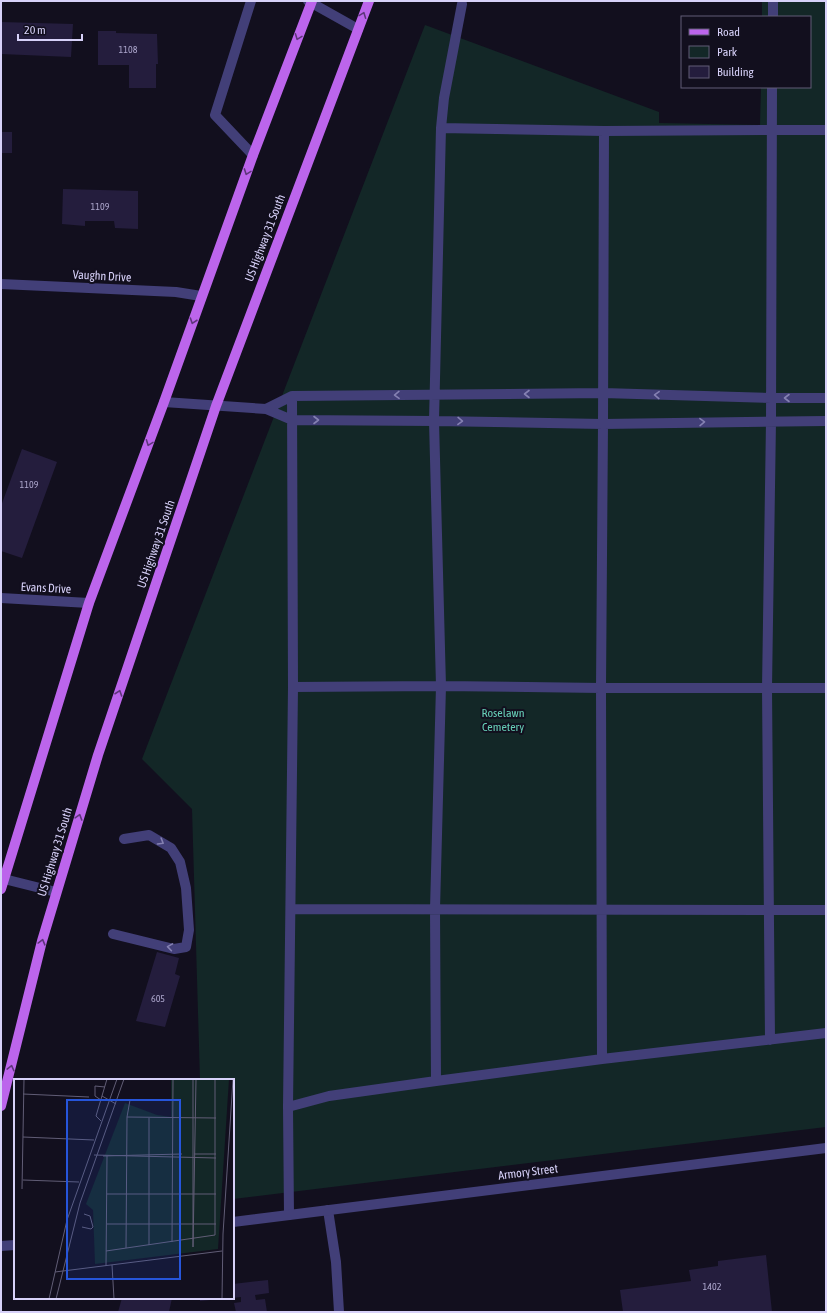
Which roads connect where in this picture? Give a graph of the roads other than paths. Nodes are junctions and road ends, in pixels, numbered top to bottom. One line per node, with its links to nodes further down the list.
1 (251, 1): 13 (street)
2 (368, 1): 7 (main road, US Highway 31 South, one-way to 2)
3 (773, 1): 6 (street)
4 (310, 2): 7 (street); 13 (main road, one-way to 13)
5 (462, 4): 9 (street)
6 (773, 16)
7 (358, 30): 22 (main road, US Highway 31 South)
8 (772, 88): 10 (street)
9 (441, 128): 12 (street); 17 (street)
10 (772, 130): 11 (street); 12 (street); 19 (street)
11 (826, 130)
12 (604, 131): 16 (street)
13 (253, 155): 15 (main road, one-way to 15)
14 (1, 284): 15 (street, Vaughn Drive)
15 (201, 296): 21 (main road, one-way to 21)
16 (603, 393): 17 (street, one-way to 17); 19 (street, one-way to 16); 28 (street)
17 (435, 395): 18 (street, one-way to 18); 25 (street)
18 (292, 396): 23 (street); 24 (street)
19 (771, 398): 20 (street, one-way to 19); 26 (street)
20 (826, 398)
21 (164, 402): 22 (street); 30 (main road, one-way to 30)
22 (216, 406): 23 (street); 38 (main road, US Highway 31 South, one-way to 22)
23 (266, 409): 24 (street)
24 (292, 420): 25 (street, one-way to 25); 32 (street)
25 (434, 421): 28 (street, one-way to 28); 31 (street)
26 (771, 421): 27 (street); 28 (street, one-way to 26); 34 (street)
27 (826, 421)
28 (603, 424): 33 (street)
29 (1, 598): 30 (street, Evans Drive)
30 (89, 603): 37 (main road)
31 (441, 686): 32 (street); 33 (street); 40 (street)
32 (293, 687): 39 (street)
33 (601, 688): 34 (street); 41 (street)
34 (767, 688): 35 (street); 42 (street)
35 (826, 688)
36 (124, 839): 44 (street, one-way to 44)
37 (2, 884): 38 (street)
38 (56, 892): 49 (main road, US Highway 31 South, one-way to 38)
39 (291, 909): 40 (street); 50 (street)
40 (435, 909): 41 (street); 48 (street)
41 (602, 910): 42 (street); 47 (street)
42 (769, 910): 43 (street); 46 (street)
43 (826, 910)
44 (114, 934)
45 (826, 1033): 46 (street)
46 (770, 1040): 47 (street)
47 (602, 1059): 48 (street)
48 (436, 1081): 50 (street)
49 (1, 1106)
50 (288, 1107): 53 (street)
51 (826, 1148): 52 (street, Armory Street)
52 (328, 1210): 53 (street, Armory Street); 57 (street)
53 (289, 1215): 54 (street, Armory Street)
54 (234, 1222)
55 (14, 1245): 56 (street)
56 (1, 1246)
57 (338, 1312)

